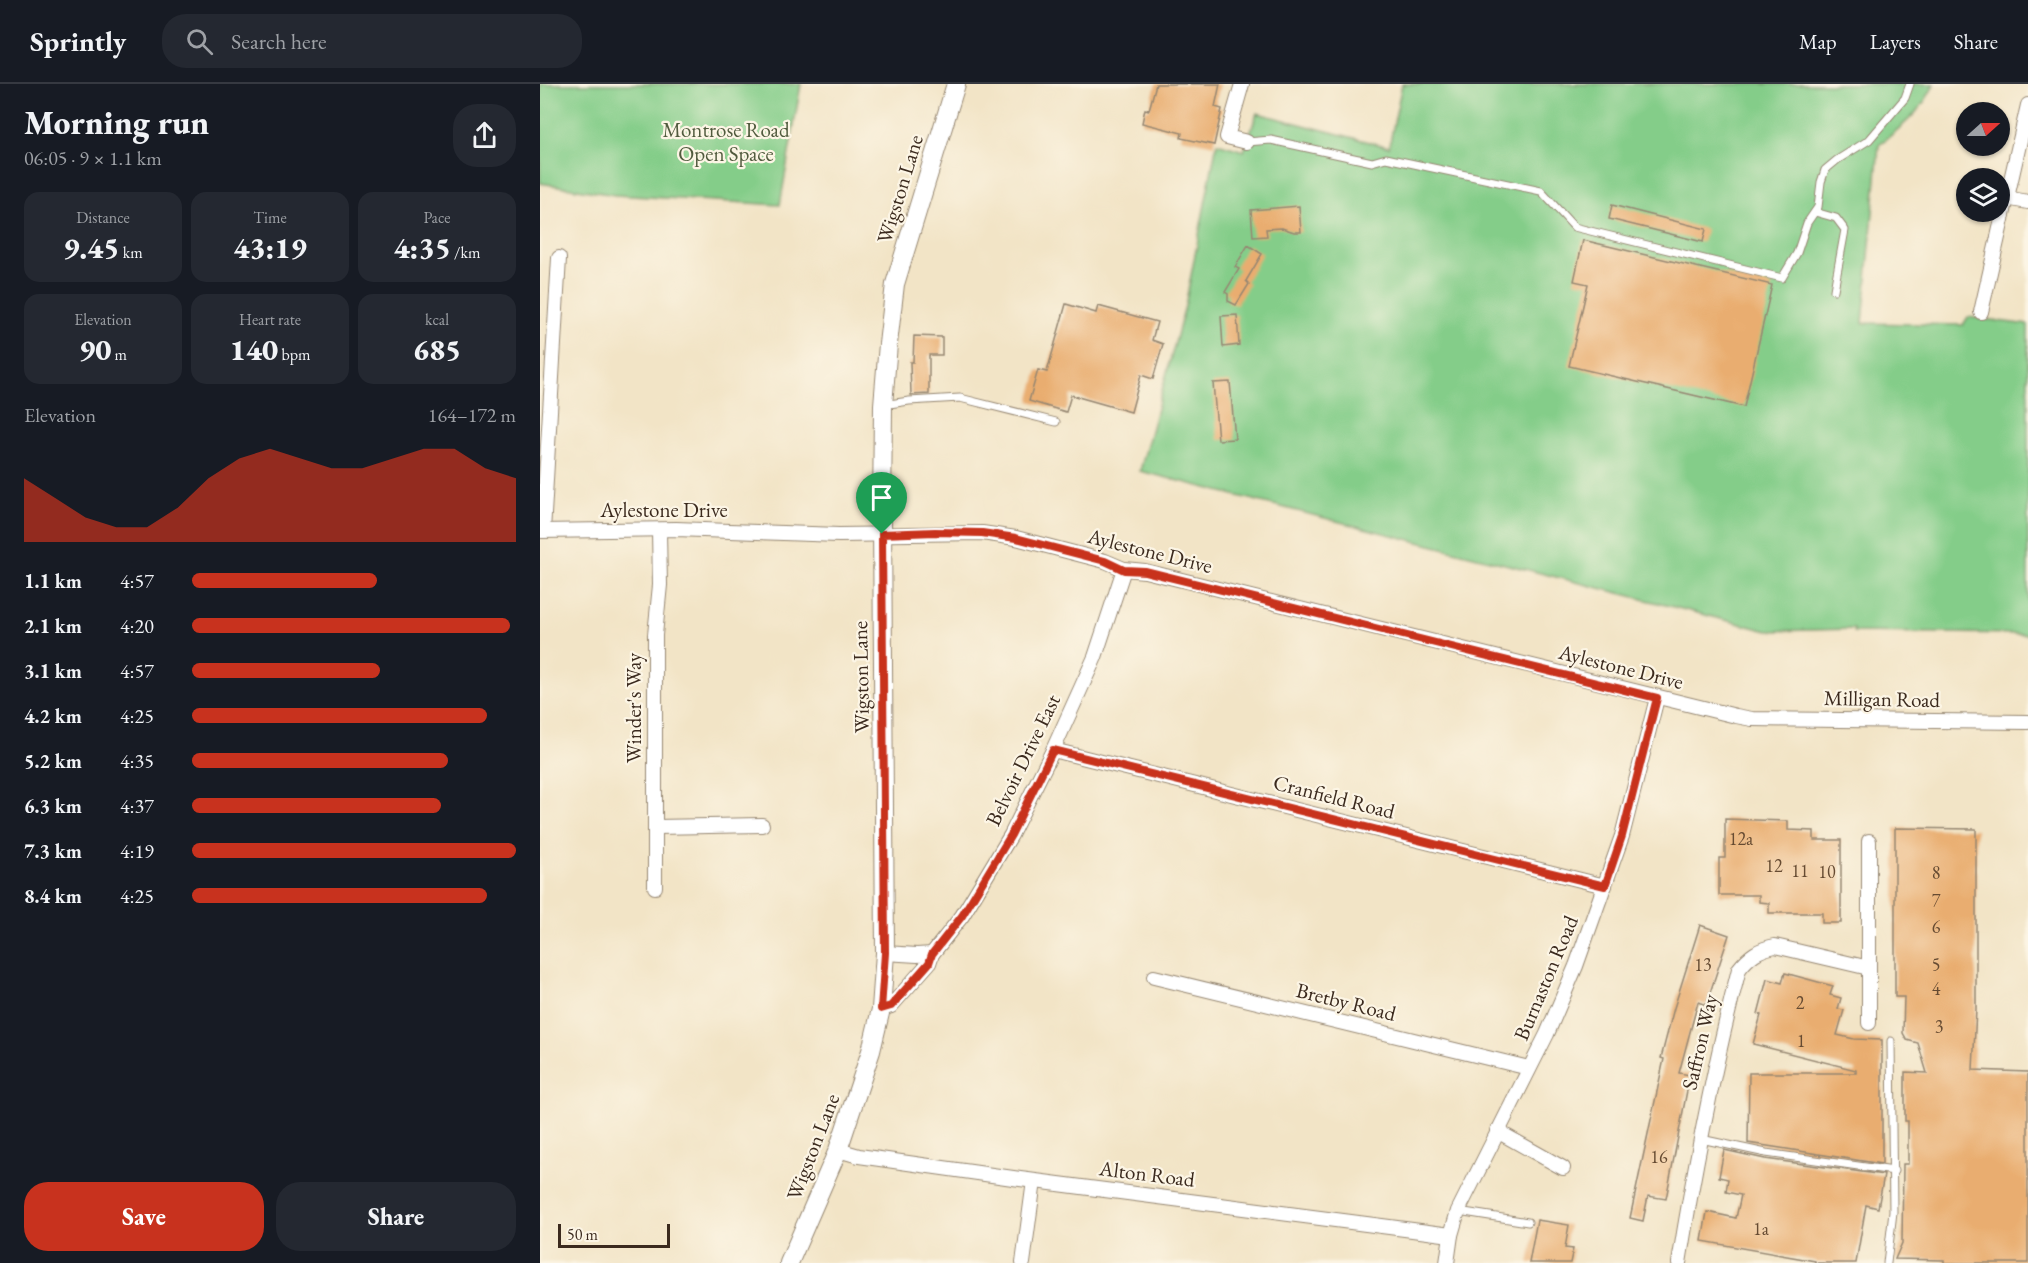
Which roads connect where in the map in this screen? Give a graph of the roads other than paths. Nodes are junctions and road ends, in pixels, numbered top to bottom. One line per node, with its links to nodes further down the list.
1 (956, 84): 14 (street, Wigston Lane)
2 (1242, 84): 5 (street)
3 (1910, 84): 9 (lane)
4 (2028, 105): 6 (street)
5 (1247, 142): 9 (lane)
6 (2010, 181)
7 (2010, 199): 8 (street)
8 (2028, 202)
9 (1815, 212): 12 (lane)
10 (2001, 222): 13 (street)
11 (560, 258): 17 (street)
12 (1834, 290)
13 (1981, 312)
14 (884, 405): 15 (lane); 18 (street, Wigston Lane)
15 (1056, 422)
16 (659, 530): 17 (street, Aylestone Drive); 18 (street, Aylestone Drive); 25 (street, Winder's Way)
17 (541, 531)
18 (882, 534): 19 (street, Aylestone Drive); 29 (street, Wigston Lane)
19 (1124, 570): 20 (street, Aylestone Drive); 23 (street, Belvoir Drive East)
20 (1657, 698): 21 (street, Aylestone Drive); 27 (street, Burnaston Road)
21 (1736, 716): 22 (street, Milligan Road)
22 (2028, 722)
23 (1053, 750): 27 (street, Cranfield Road); 30 (street, Belvoir Drive East)
24 (762, 825): 25 (street)
25 (656, 827): 28 (street, Winder's Way)
26 (1869, 841): 31 (street)
27 (1605, 886): 36 (street, Burnaston Road)
28 (655, 887)
29 (885, 953): 30 (street); 33 (street, Wigston Lane)
30 (932, 954): 33 (street, Belvoir Drive East)
31 (1869, 968): 34 (street); 38 (street, Saffron Way)
32 (1154, 977): 36 (street, Bretby Road)
33 (881, 1009): 39 (street, Wigston Lane)
34 (1869, 1023)
35 (1891, 1041): 41 (lane)
36 (1529, 1068): 37 (street, Burnaston Road)
37 (1497, 1131): 40 (street); 43 (street, Burnaston Road)
38 (1701, 1138): 41 (lane); 49 (street, Saffron Way)
39 (838, 1150): 42 (street, Alton Road); 46 (street, Wigston Lane)
40 (1563, 1168)
41 (1894, 1171): 50 (lane)
42 (1034, 1181): 45 (street, Alton Road); 47 (street)
43 (1458, 1211): 44 (lane); 45 (street, Burnaston Road)
44 (1528, 1222)
45 (1451, 1235): 48 (street, Burnaston Road)
46 (789, 1263)
47 (1023, 1263)
48 (1448, 1263)
49 (1679, 1263)
50 (1887, 1263)

